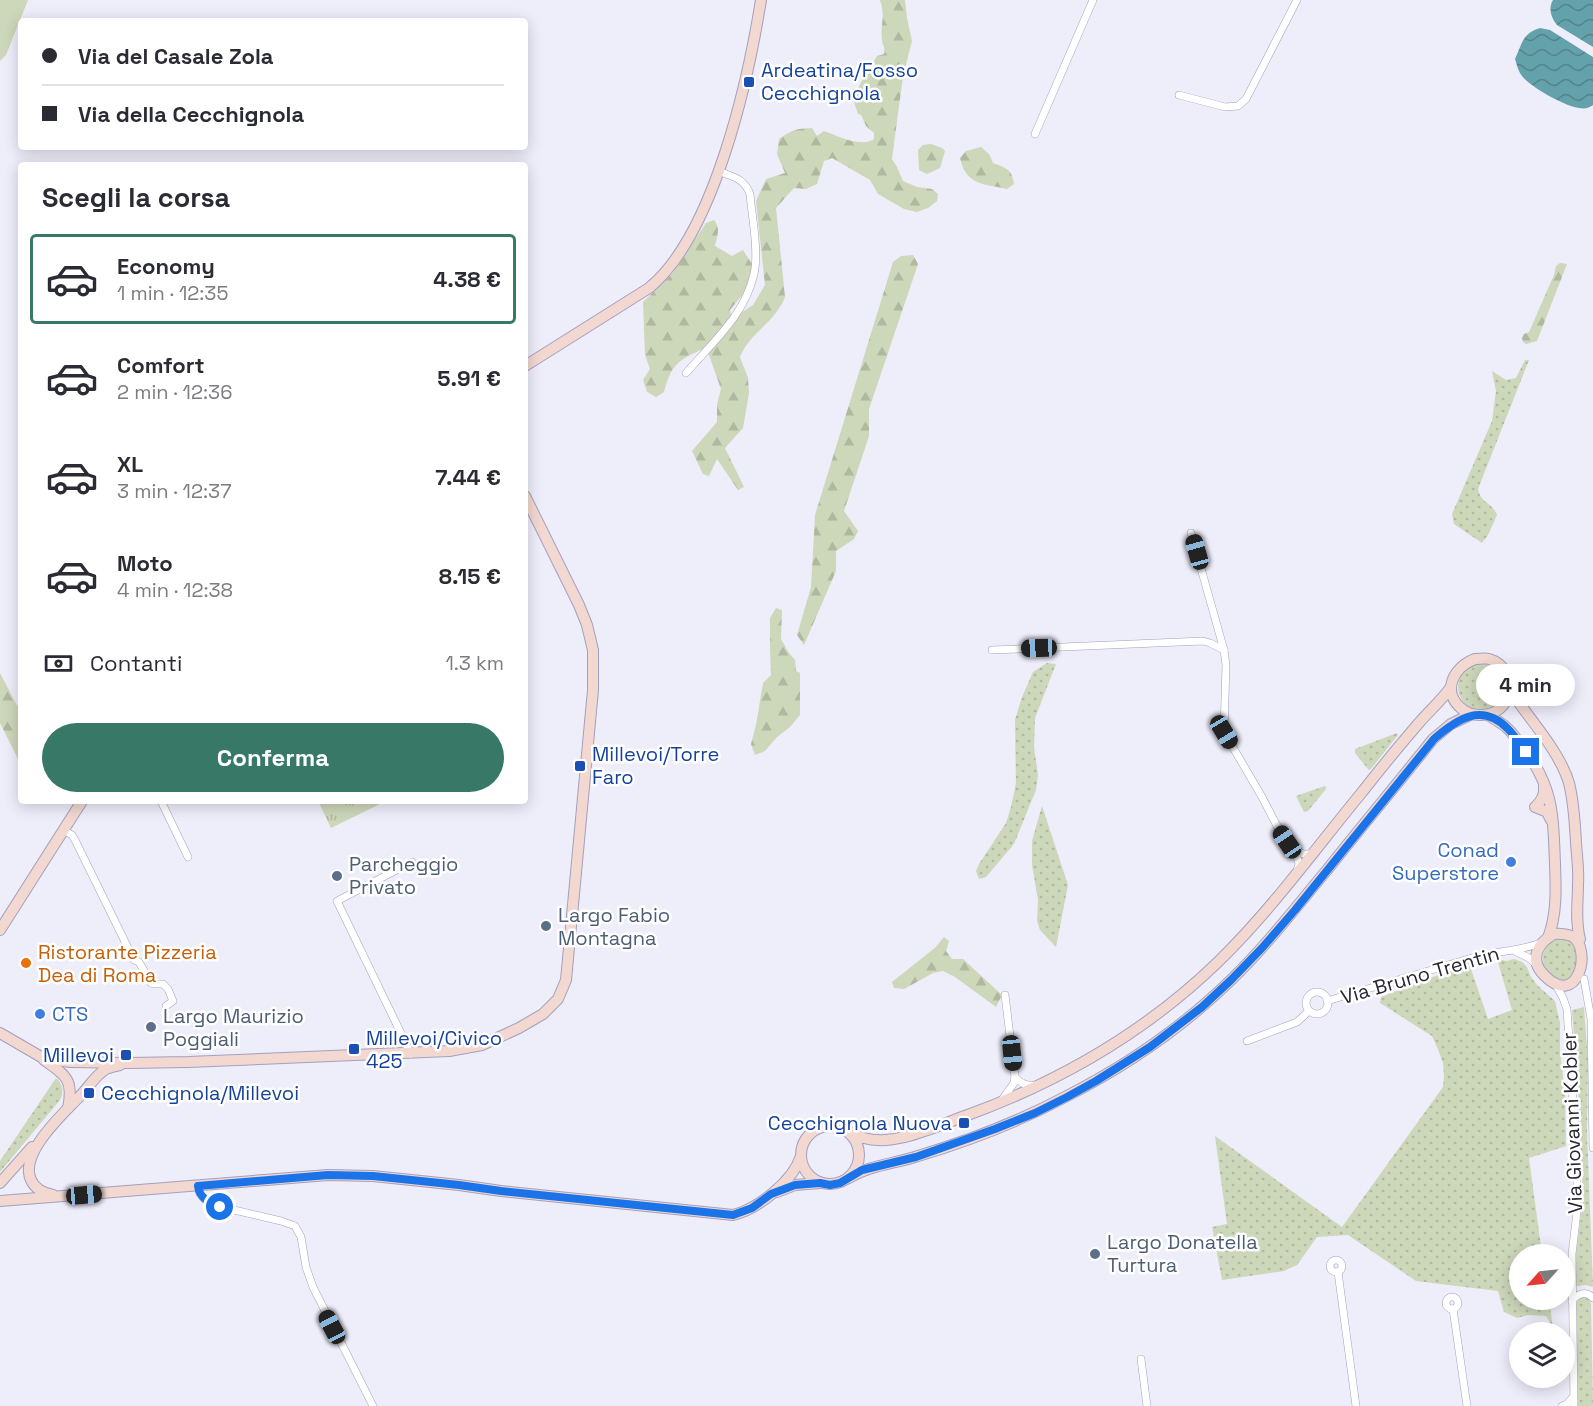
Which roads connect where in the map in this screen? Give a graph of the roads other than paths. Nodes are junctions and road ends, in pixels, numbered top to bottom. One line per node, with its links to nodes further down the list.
1 (761, 0): 6 (street)
2 (1093, 0): 5 (street)
3 (1297, 0): 4 (street)
4 (1179, 94)
5 (1035, 134)
6 (718, 171): 7 (street); 8 (street)
7 (528, 364)
8 (686, 373)
9 (528, 502): 41 (street)
10 (1191, 533): 12 (street)
11 (993, 650): 12 (street)
12 (1224, 650): 22 (street)
13 (1450, 687): 14 (street); 15 (street); 23 (street)
14 (1510, 690): 16 (street); 29 (street)
15 (1472, 714): 16 (street); 52 (street)
16 (1488, 715): 17 (street)
17 (1542, 778): 20 (street); 20 (street)
18 (80, 804): 21 (street)
19 (162, 804): 24 (street)
20 (1552, 823): 28 (street)
21 (63, 830): 27 (street); 37 (street)
22 (1287, 842): 23 (street); 26 (street)
23 (1314, 851): 26 (street)
24 (188, 857)
25 (412, 862): 41 (street)
26 (1296, 873): 45 (street)
27 (0, 930)
28 (1545, 940): 29 (street); 30 (street, Via Bruno Trentin); 32 (street)
29 (1586, 944): 31 (street)
30 (1513, 951): 32 (street, Via Bruno Trentin); 36 (street, Via Bruno Trentin)
31 (1592, 964): 33 (street)
32 (1537, 965): 34 (street)
33 (1584, 979): 34 (street); 50 (street, Via Giovanni Kobler)
34 (1555, 983): 59 (street, Via Giovanni Kobler)
35 (1005, 995): 44 (street)
36 (1327, 1001): 38 (street, Via Bruno Trentin); 38 (street, Via Bruno Trentin)
37 (166, 1006)
38 (1309, 1011): 40 (street, Via Bruno Trentin)
39 (0, 1033): 42 (street)
40 (1247, 1041)
41 (411, 1054): 43 (street)
42 (43, 1058): 43 (street); 47 (street)
43 (129, 1063): 47 (street)
44 (1015, 1077): 45 (street); 46 (street)
45 (1041, 1085): 46 (street)
46 (999, 1104): 48 (street)
47 (68, 1108): 49 (street)
48 (848, 1131): 51 (street); 52 (street)
49 (39, 1142): 53 (street); 57 (street)
50 (1593, 1148)
51 (801, 1156): 54 (street); 56 (street)
52 (849, 1178): 54 (street)
53 (0, 1183)
54 (820, 1183): 56 (street)
55 (198, 1186): 56 (street); 57 (street); 67 (street)
56 (771, 1194)
57 (61, 1197): 58 (street)
58 (0, 1201)
59 (1573, 1244)
60 (1338, 1272): 69 (street)
61 (1575, 1297): 62 (street)
62 (1593, 1298)
63 (1453, 1309): 70 (street)
64 (1572, 1310): 66 (street, Via Giovanni Kobler)
65 (1141, 1359): 68 (street)
66 (1573, 1397): 71 (street); 72 (street, Via Giovanni Kobler)
67 (373, 1406)
68 (1147, 1406)
69 (1356, 1406)
70 (1467, 1406)
71 (1562, 1406)
72 (1574, 1406)

